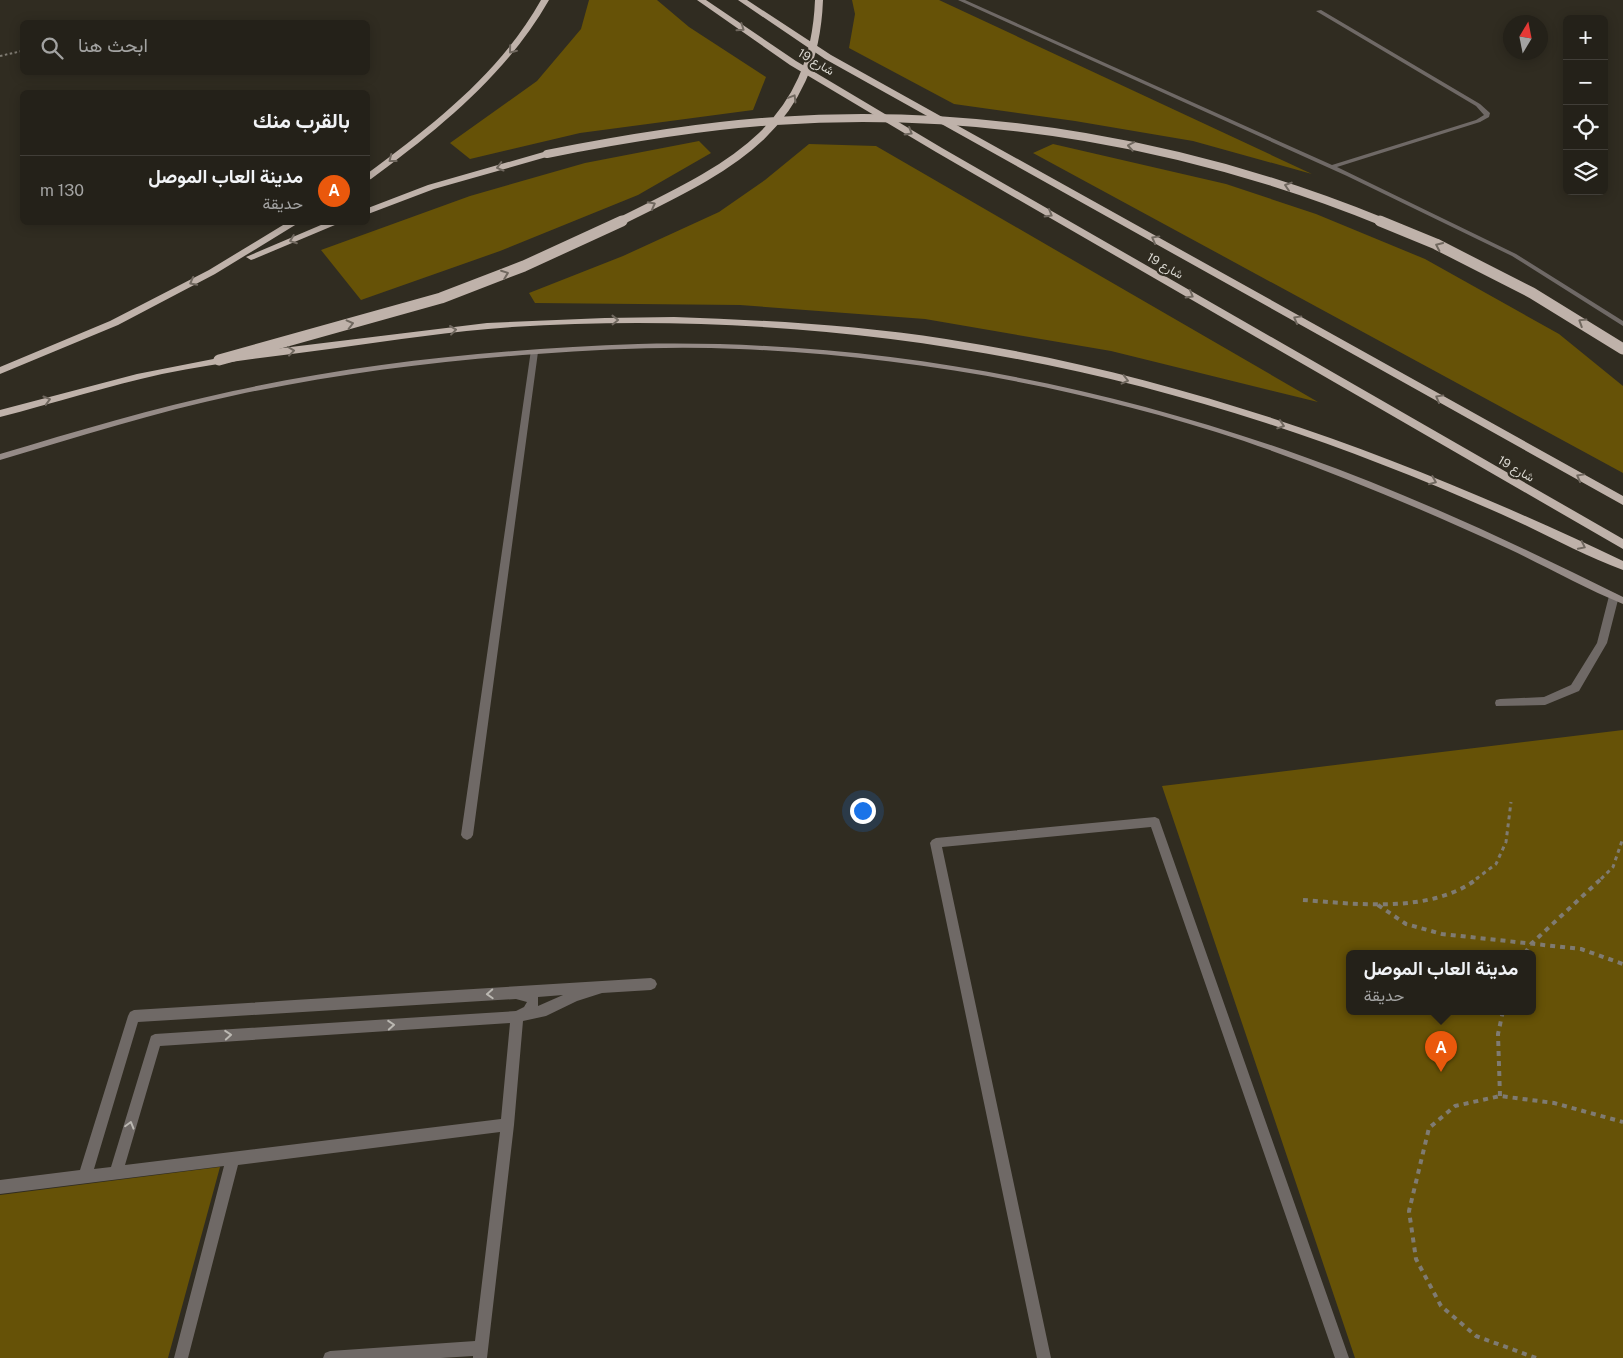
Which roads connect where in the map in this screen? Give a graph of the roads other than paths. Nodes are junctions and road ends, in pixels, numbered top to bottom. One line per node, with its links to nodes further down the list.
1 (545, 0): 8 (highway, one-way to 8)
2 (701, 0): 21 (highway, شارع 19, one-way to 21)
3 (742, 0): 20 (highway, شارع 19, one-way to 3)
4 (819, 0): 16 (highway, one-way to 4, bridge)
5 (961, 0): 7 (street)
6 (1319, 10): 7 (street)
7 (1332, 167): 13 (street)
8 (370, 175)
9 (370, 210): 14 (highway, one-way to 9, bridge)
10 (291, 225): 12 (highway)
11 (330, 225): 12 (highway, one-way to 12)
12 (212, 272): 17 (highway, one-way to 17)
13 (1623, 324)
14 (1623, 349)
15 (534, 352): 19 (main road); 23 (main road); 25 (street)
16 (219, 360): 18 (highway, one-way to 16); 22 (highway, one-way to 22, bridge)
17 (0, 370)
18 (0, 414)
19 (0, 457)
20 (1623, 501)
21 (1623, 545)
22 (1623, 566)
23 (1618, 598): 24 (street)
24 (1500, 704)
25 (467, 835)
26 (650, 984): 27 (street)
27 (602, 987): 28 (street); 29 (street)
28 (516, 993): 29 (street); 33 (street, one-way to 33)
29 (517, 1017): 30 (street); 32 (street, one-way to 29)
30 (507, 1124): 31 (street); 35 (street)
31 (233, 1158): 32 (street); 36 (street)
32 (116, 1172): 33 (street)
33 (85, 1176): 34 (street)
34 (0, 1186)
35 (480, 1353): 37 (street)
36 (181, 1358)
37 (330, 1358)
38 (1044, 1358): 39 (street)
39 (1342, 1358)

